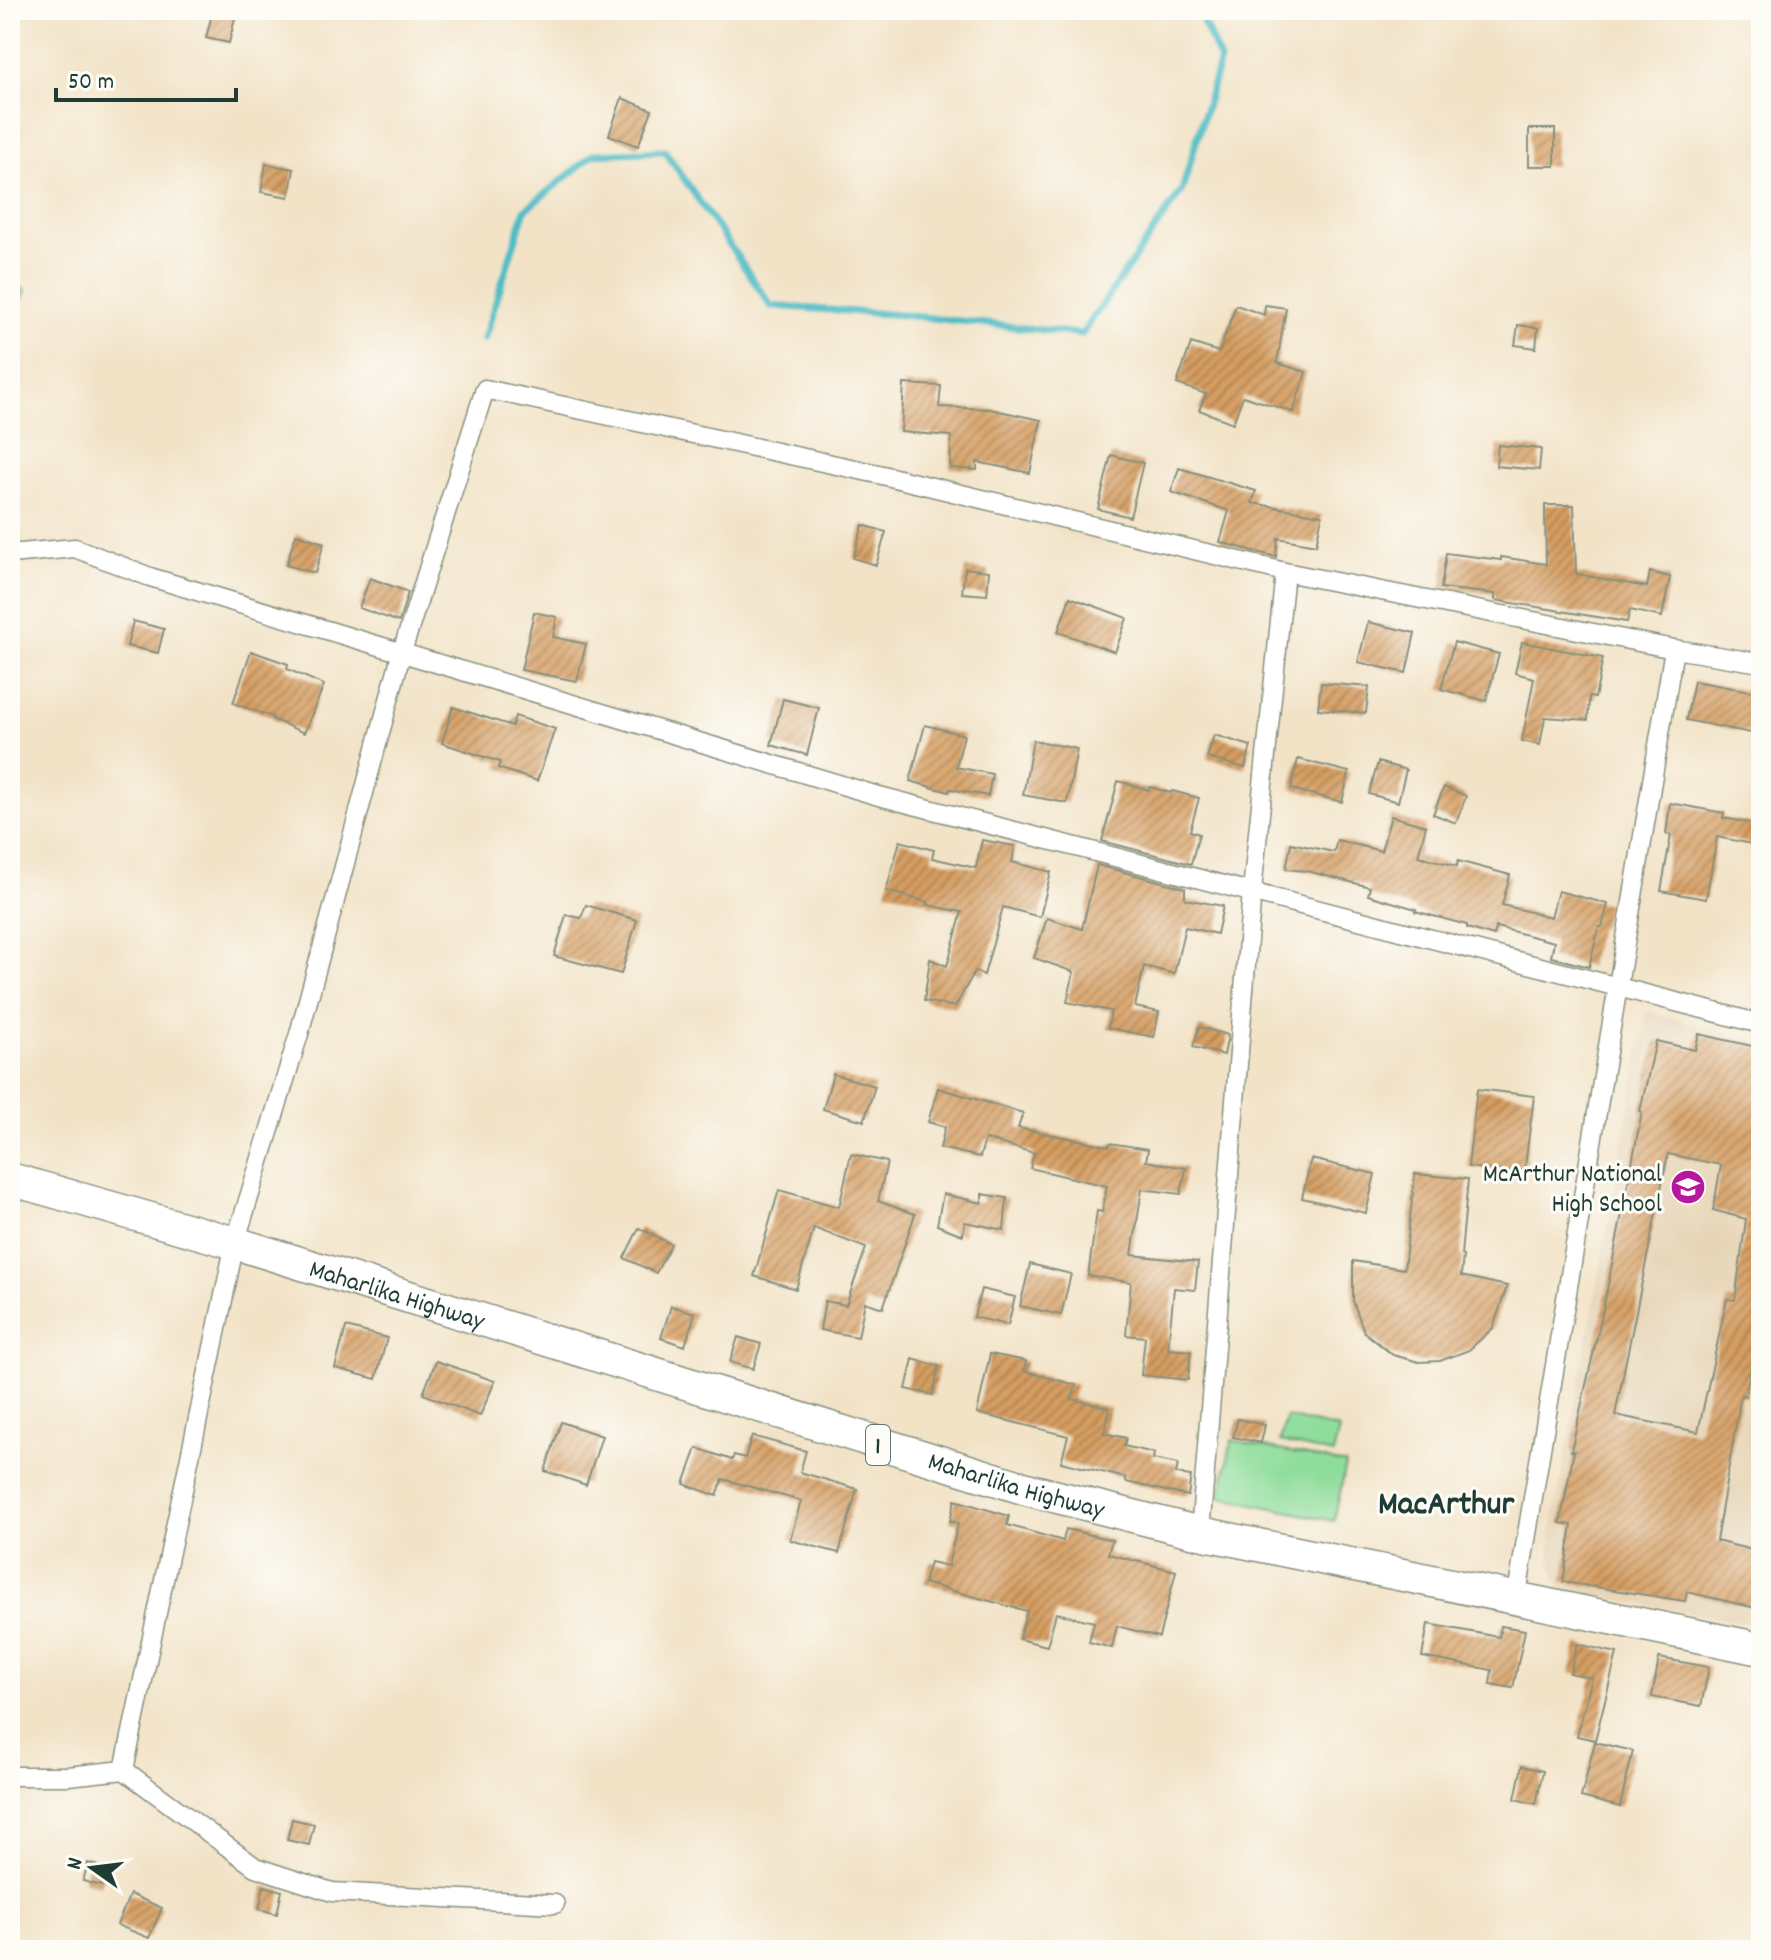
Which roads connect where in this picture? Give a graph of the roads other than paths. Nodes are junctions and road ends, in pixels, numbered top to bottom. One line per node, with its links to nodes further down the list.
1 (10, 554): 4 (street)
2 (1285, 572): 3 (street); 4 (street); 6 (street)
3 (1674, 649): 5 (street); 7 (street)
4 (401, 655): 6 (street); 10 (street)
5 (1761, 663)
6 (1252, 891): 7 (street); 11 (street)
7 (1619, 987): 8 (street); 12 (street)
8 (1761, 1024)
9 (10, 1179): 10 (highway, Maharlika Highway / 1)
10 (235, 1243): 11 (highway, Maharlika Highway / 1); 14 (street)
11 (1200, 1533): 12 (highway, Maharlika Highway / 1)
12 (1516, 1600): 13 (highway, Maharlika Highway / 1)
13 (1761, 1649)
14 (124, 1770): 15 (street); 16 (street)
15 (10, 1776)
16 (555, 1904)

